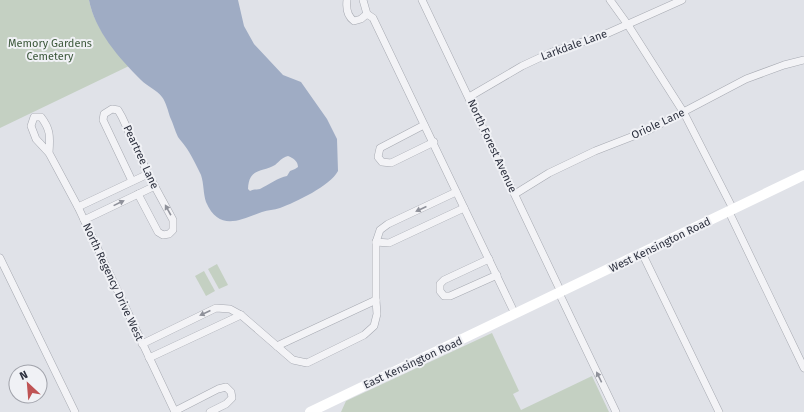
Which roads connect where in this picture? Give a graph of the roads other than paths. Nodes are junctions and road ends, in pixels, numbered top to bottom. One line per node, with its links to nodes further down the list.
1 (347, 0): 6 (street)
2 (363, 0): 6 (street)
3 (422, 0): 9 (street, North Forest Avenue)
4 (610, 0): 7 (street)
5 (682, 0): 7 (street, Larkdale Lane)
6 (367, 14): 11 (street)
7 (628, 25): 9 (street, Larkdale Lane); 10 (street)
8 (804, 60): 10 (street, Oriole Lane)
9 (469, 97): 20 (street, North Forest Avenue)
10 (684, 113): 20 (street, Oriole Lane); 23 (street)
11 (424, 125): 12 (street); 12 (street)
12 (434, 142): 18 (street)
13 (49, 153): 13 (street, North Regency Drive West); 21 (street, North Regency Drive West)
14 (148, 174): 16 (street); 16 (street, Peartree Lane); 17 (street, Peartree Lane)
15 (804, 175): 23 (main road, West Kensington Road)
16 (132, 181): 21 (street)
17 (155, 186): 19 (street); 19 (street, Peartree Lane, one-way to 17)
18 (456, 192): 22 (street); 25 (street, one-way to 25)
19 (138, 194): 24 (street, one-way to 19)
20 (515, 194): 30 (street, North Forest Avenue)
21 (78, 207): 24 (street, North Regency Drive West)
22 (464, 208): 25 (street); 28 (street)
23 (731, 210): 26 (main road, West Kensington Road); 37 (street)
24 (84, 220): 34 (street, North Regency Drive West)
25 (376, 242): 31 (street)
26 (642, 253): 30 (main road, West Kensington Road); 43 (street)
27 (0, 258): 38 (street)
28 (489, 259): 29 (street); 29 (street)
29 (497, 274): 32 (street)
30 (560, 292): 32 (main road, West Kensington Road); 42 (street, North Forest Avenue, one-way to 30)
31 (376, 300): 35 (street); 35 (street)
32 (515, 314): 41 (main road, East Kensington Road)
33 (241, 315): 34 (street, one-way to 34); 35 (street); 36 (street)
34 (142, 344): 36 (street, North Regency Drive West)
35 (277, 346)
36 (149, 358): 39 (street, North Regency Drive West)
37 (804, 368)
38 (74, 412)
39 (175, 412): 40 (street)
40 (210, 412)
41 (310, 412)
42 (616, 412)
43 (719, 412)

